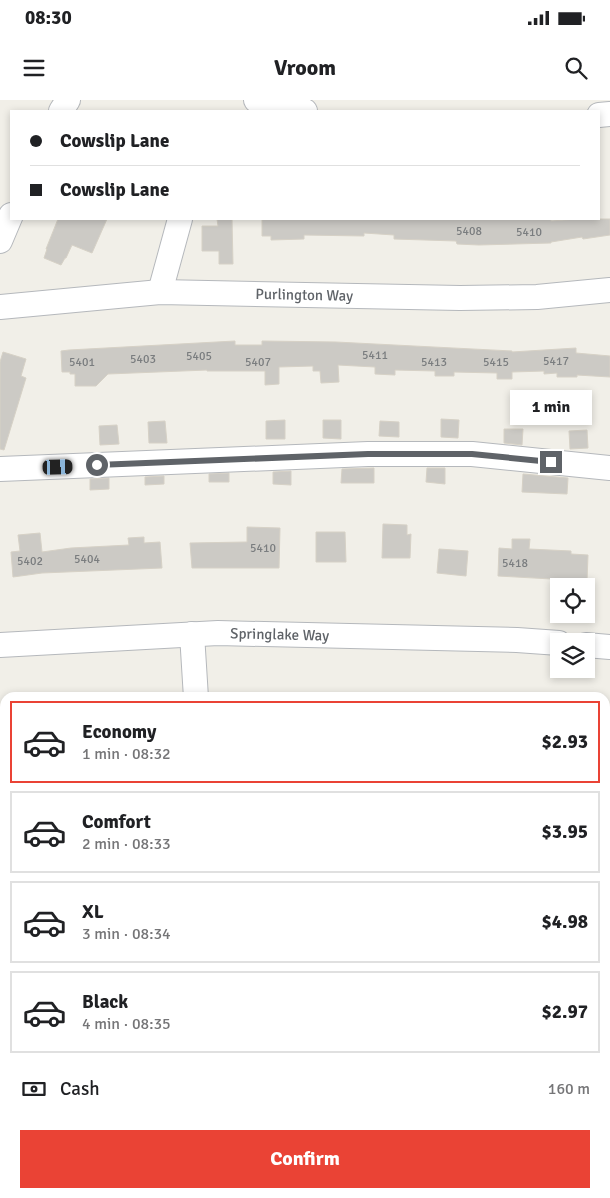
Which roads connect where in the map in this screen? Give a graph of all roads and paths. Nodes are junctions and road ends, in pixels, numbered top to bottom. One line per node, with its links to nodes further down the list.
1 (255, 100): 2 (street); 3 (street)
2 (247, 110)
3 (300, 110)
4 (10, 217): 6 (street)
5 (180, 220): 8 (street)
6 (0, 241)
7 (610, 290): 8 (street, Purlington Way)
8 (160, 292): 9 (street, Purlington Way)
9 (0, 307)
10 (610, 468): 11 (street)
11 (0, 470)
12 (192, 634): 13 (street, Springlake Way); 14 (street, Springlake Way); 17 (street)
13 (550, 642)
14 (0, 645)
15 (595, 646): 16 (street)
16 (610, 647)
17 (196, 692)

